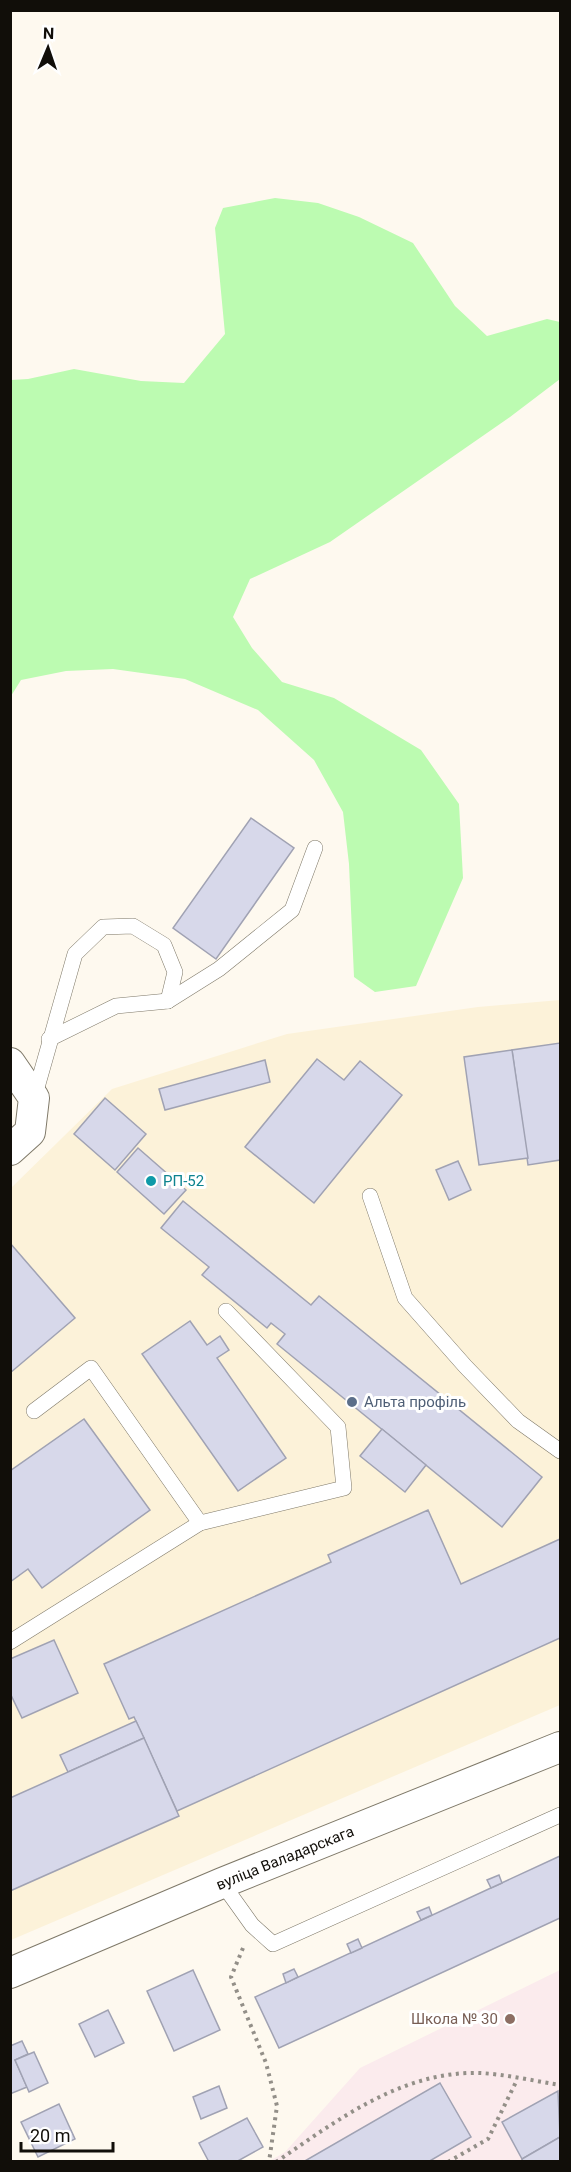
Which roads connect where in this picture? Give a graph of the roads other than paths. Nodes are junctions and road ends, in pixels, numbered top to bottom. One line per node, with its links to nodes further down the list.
1 (315, 848): 2 (lane)
2 (168, 1001): 3 (lane); 3 (lane)
3 (49, 1039): 5 (lane)
4 (10, 1063): 5 (street)
5 (34, 1098): 6 (street)
6 (20, 1141)
7 (370, 1196): 10 (lane)
8 (226, 1311): 11 (lane)
9 (34, 1411): 11 (lane)
10 (561, 1452)
11 (200, 1523): 12 (lane)
12 (10, 1642)
13 (561, 1747): 15 (street, вуліца Валадарскага)
14 (561, 1815): 15 (lane)
15 (222, 1883): 16 (street, вуліца Валадарскага)
16 (10, 1973)

